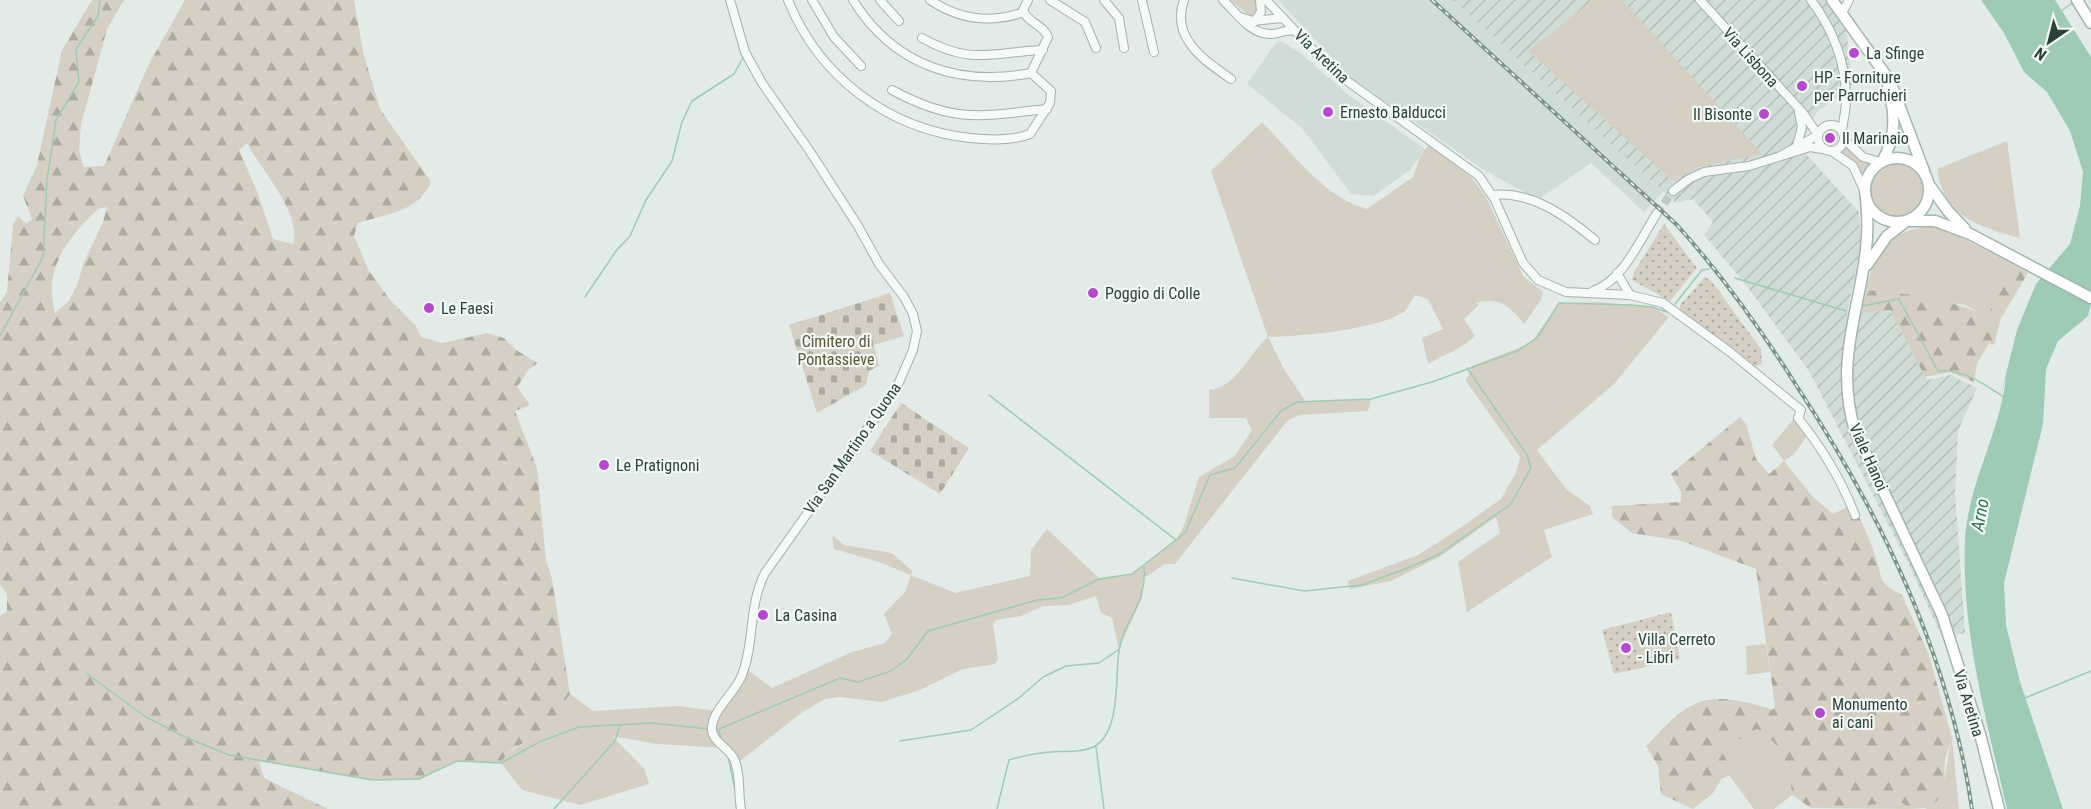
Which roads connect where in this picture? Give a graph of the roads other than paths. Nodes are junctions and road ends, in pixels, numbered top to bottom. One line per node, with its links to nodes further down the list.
1 (730, 0): 68 (street, Via San Martino a Quona)
2 (788, 0): 41 (street)
3 (812, 0): 34 (street)
4 (853, 0): 36 (street)
5 (880, 0): 24 (street)
6 (931, 0): 20 (street)
7 (1028, 0): 20 (street)
8 (1050, 0): 30 (street)
9 (1104, 0): 31 (street)
10 (1142, 0): 33 (street)
11 (1184, 0): 37 (street)
12 (1223, 0): 22 (street)
13 (1260, 0): 25 (street)
14 (1266, 0): 23 (street, Via Aretina)
15 (1700, 0): 40 (street, Via Lisbona)
16 (1811, 0): 38 (street)
17 (1832, 0): 21 (main road)
18 (1849, 0): 21 (street)
19 (2077, 0): 26 (main road)
20 (1023, 12): 32 (street)
21 (1842, 13): 35 (main road)
22 (1240, 17): 25 (street); 27 (street)
23 (1284, 18): 25 (street); 27 (street); 28 (street, Via Aretina)
24 (899, 21)
25 (1255, 21)
26 (2091, 23)
27 (1284, 30): 28 (street)
28 (1295, 31): 53 (street, Via Aretina)
29 (922, 38): 32 (street)
30 (1096, 48)
31 (1124, 48)
32 (1043, 50): 36 (street)
33 (1154, 52)
34 (861, 66)
35 (1882, 70): 49 (main road, Viale Hanoi); 50 (main road)
36 (1031, 73): 41 (street)
37 (1231, 79)
38 (1844, 80): 42 (street); 44 (street)
39 (892, 90): 41 (street)
40 (1800, 110): 42 (street, Via Lisbona); 43 (street, Via Lisbona); 45 (street)
41 (1045, 112)
42 (1830, 125): 43 (street); 44 (street)
43 (1818, 135): 45 (street); 46 (street)
44 (1843, 136): 47 (street); 49 (street)
45 (1797, 145): 48 (street)
46 (1822, 149): 47 (street, Viale Hanoi); 48 (street)
47 (1833, 152): 54 (street, Viale Hanoi)
48 (1782, 155): 52 (street)
49 (1881, 162): 50 (main road); 54 (main road, Viale Hanoi)
50 (1925, 174): 51 (main road)
51 (1930, 186): 56 (main road, Viale Hanoi); 57 (main road)
52 (1673, 191)
53 (1493, 195): 58 (street); 62 (street, Via Aretina)
54 (1865, 195): 56 (main road, Viale Hanoi); 59 (main road, Viale Hanoi)
55 (1657, 213): 60 (street, Via Aretina)
56 (1906, 222): 57 (main road); 59 (main road, Viale Hanoi)
57 (1970, 234): 65 (main road)
58 (1595, 240)
59 (1864, 270): 67 (main road, Viale Hanoi)
60 (1617, 273): 61 (street, Via Aretina); 64 (street)
61 (1608, 283): 62 (street, Via Aretina); 63 (street)
62 (1590, 292): 63 (street, Via Aretina)
63 (1617, 294): 64 (street, Via Aretina)
64 (1629, 295): 66 (street, Via Aretina)
65 (2091, 298)
66 (1855, 515)
67 (1935, 598): 69 (main road, Via Aretina)
68 (741, 809)
69 (1999, 809)

